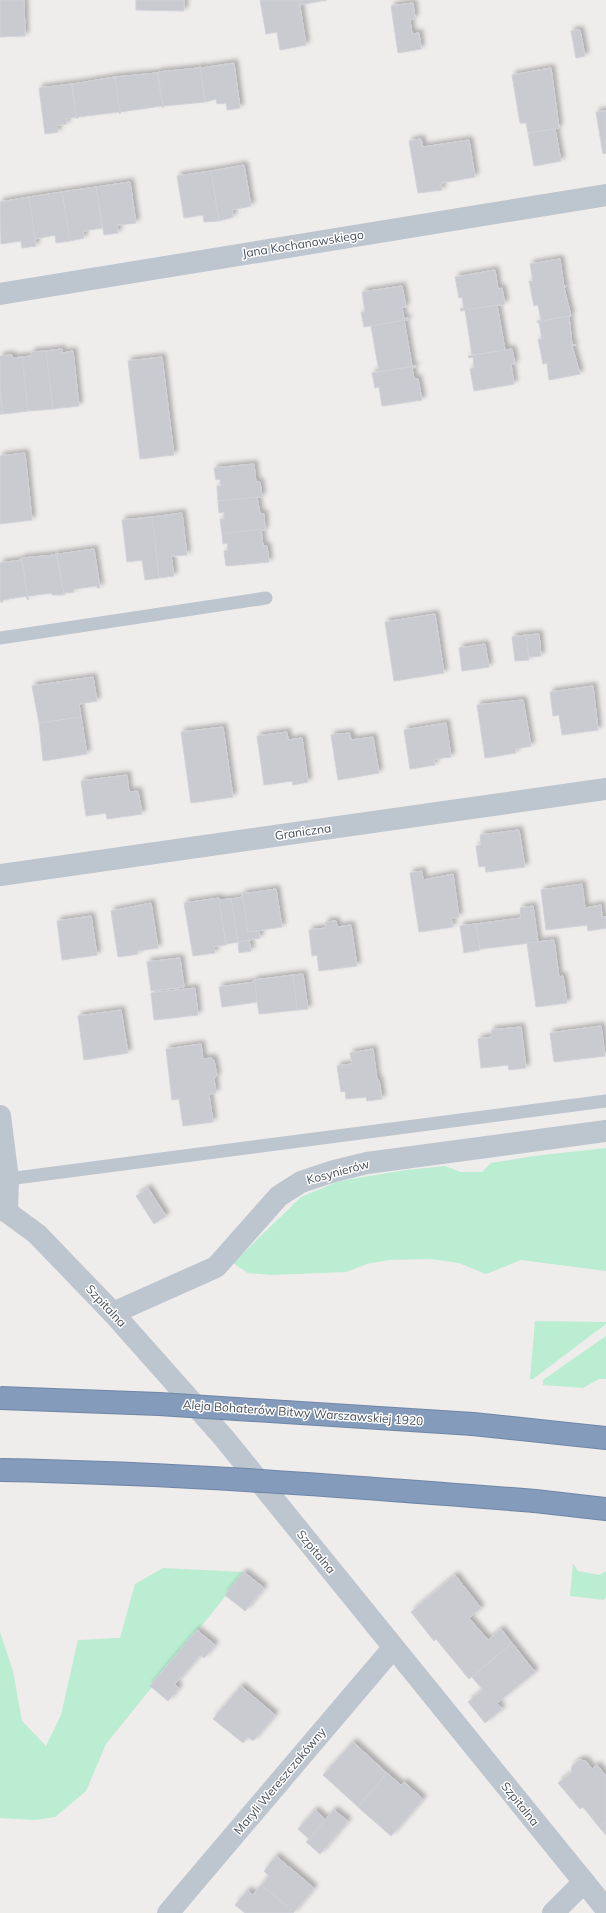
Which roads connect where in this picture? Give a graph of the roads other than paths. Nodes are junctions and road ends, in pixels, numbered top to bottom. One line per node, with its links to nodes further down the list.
1 (606, 195): 2 (street, Jana Kochanowskiego)
2 (0, 294)
3 (266, 598): 4 (lane)
4 (0, 638)
5 (606, 789): 6 (street, Graniczna)
6 (0, 875)
7 (606, 1101): 10 (lane)
8 (0, 1116): 10 (street)
9 (606, 1131): 11 (street, Kosynierów)
10 (6, 1176): 11 (street, Szpitalna)
11 (114, 1313): 16 (street, Szpitalna)
12 (0, 1398): 13 (highway, Aleja Bohaterów Bitwy Warszawskiej 1920, bridge)
13 (606, 1438)
14 (0, 1470): 15 (highway, bridge)
15 (606, 1509)
16 (393, 1648): 17 (street, Szpitalna); 19 (street, Maryli Wereszczakówny)
17 (584, 1882): 18 (street, Szpitalna); 20 (street)
18 (606, 1909)
19 (168, 1913)
20 (553, 1913)

